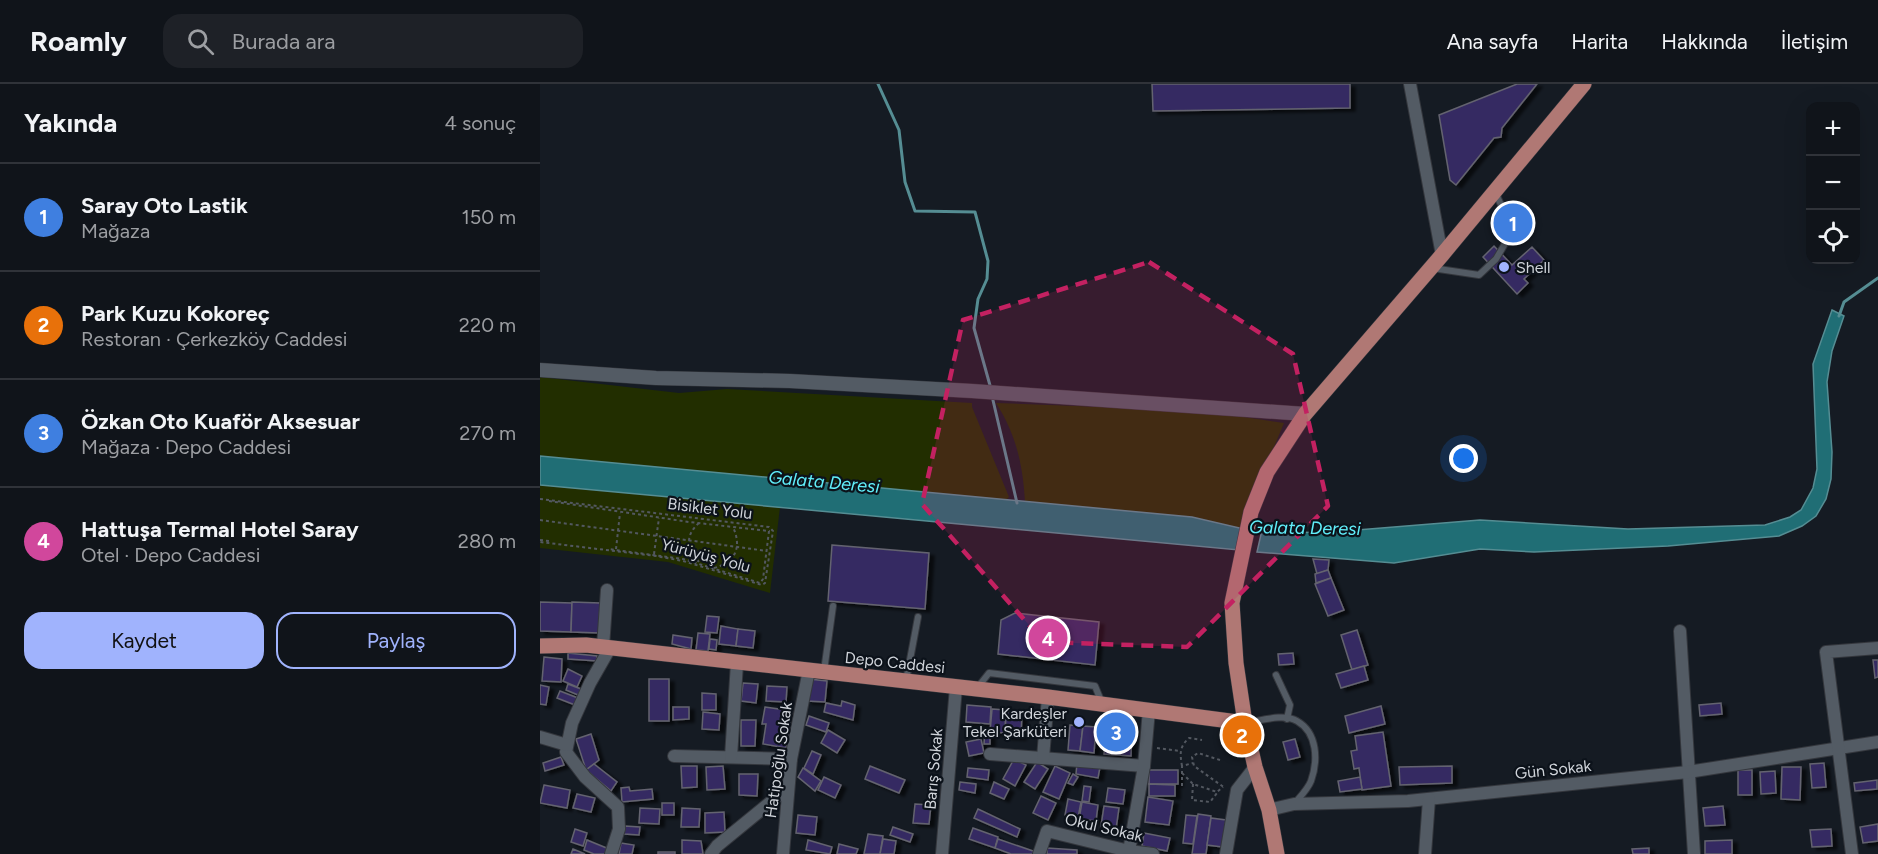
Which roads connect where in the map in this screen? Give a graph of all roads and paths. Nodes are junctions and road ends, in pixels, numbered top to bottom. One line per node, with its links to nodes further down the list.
1 (1410, 84): 4 (street)
2 (1584, 84): 3 (main road)
3 (1495, 192): 4 (main road); 5 (lane)
4 (1442, 255): 5 (main road)
5 (1431, 268): 7 (main road)
6 (540, 370): 7 (street)
7 (1305, 414): 41 (main road)
8 (540, 499): 9 (path, Yürüyüş Yolu); 17 (path, Bisiklet Yolu)
9 (620, 512): 10 (path, Yürüyüş Yolu); 14 (path)
10 (659, 518): 12 (path, Yürüyüş Yolu); 15 (path)
11 (540, 520): 14 (path)
12 (699, 523): 13 (path, Yürüyüş Yolu); 16 (path)
13 (732, 526): 18 (path); 20 (path, Yürüyüş Yolu)
14 (618, 531): 15 (path); 19 (path)
15 (656, 536): 16 (path); 21 (path)
16 (688, 540): 18 (path); 22 (path)
17 (540, 541): 19 (path, Yürüyüş Yolu)
18 (736, 547): 20 (path); 23 (path)
19 (616, 549): 21 (path, Yürüyüş Yolu)
20 (767, 551): 23 (path, Yürüyüş Yolu)
21 (654, 554): 22 (path, Yürüyüş Yolu)
22 (700, 564): 23 (path, Yürüyüş Yolu)
23 (714, 568)
24 (607, 590): 29 (street)
25 (833, 606): 32 (lane)
26 (918, 617): 34 (lane)
27 (1680, 632): 59 (street)
28 (540, 646): 29 (main road, Depo Caddesi)
29 (607, 648): 31 (main road, Depo Caddesi); 45 (street)
30 (1878, 648): 46 (street)
31 (737, 663): 32 (main road, Depo Caddesi); 51 (street)
32 (817, 671): 34 (main road, Depo Caddesi); 53 (street, Hatipoğlu Sokak)
33 (1276, 675): 40 (lane)
34 (905, 681): 35 (main road, Depo Caddesi)
35 (956, 687): 36 (main road, Depo Caddesi); 75 (street, Barış Sokak)
36 (976, 689): 37 (main road, Depo Caddesi); 38 (lane)
37 (1048, 697): 38 (main road, Depo Caddesi); 52 (street)
38 (1102, 704): 39 (main road, Depo Caddesi)
39 (1149, 710): 41 (main road, Depo Caddesi); 47 (street)
40 (1287, 719): 41 (lane); 68 (lane)
41 (1245, 723): 58 (main road)
42 (540, 736): 45 (street)
43 (1202, 740): 48 (path)
44 (1878, 742): 46 (street, Gün Sokak)
45 (567, 745): 72 (street)
46 (1839, 748): 59 (street, Gün Sokak); 82 (street)
47 (1145, 750): 48 (path); 56 (street)
48 (1180, 751): 57 (path)
49 (990, 754): 52 (street)
50 (674, 756): 51 (street)
51 (731, 758): 53 (street)
52 (1043, 758): 56 (street)
53 (791, 759): 63 (street, Hatipoğlu Sokak)
54 (1220, 760): 55 (path)
55 (1193, 763): 57 (path); 64 (path)
56 (1144, 766): 71 (street)
57 (1182, 766): 60 (path)
58 (1255, 767): 65 (street); 69 (main road)
59 (1688, 772): 67 (street, Gün Sokak); 81 (street)
60 (1182, 773): 61 (path); 62 (path)
61 (1193, 784): 66 (path); 66 (path)
62 (1182, 786)
63 (788, 788): 73 (street); 74 (street, Hatipoğlu Sokak)
64 (1223, 788): 65 (path); 66 (path)
65 (1237, 790): 78 (street)
66 (1217, 792)
67 (1429, 799): 68 (street, Gün Sokak); 80 (street)
68 (1294, 804): 69 (street, Gün Sokak)
69 (1269, 810): 79 (main road)
70 (1099, 849): 71 (street, Okul Sokak); 76 (street, Okul Sokak)
71 (1129, 851): 77 (street, Okul Sokak)
72 (611, 854)
73 (711, 854)
74 (783, 854)
75 (942, 854)
76 (1039, 854)
77 (1153, 854)
78 (1226, 854)
79 (1277, 854)
80 (1425, 854)
81 (1694, 854)
82 (1852, 854)

